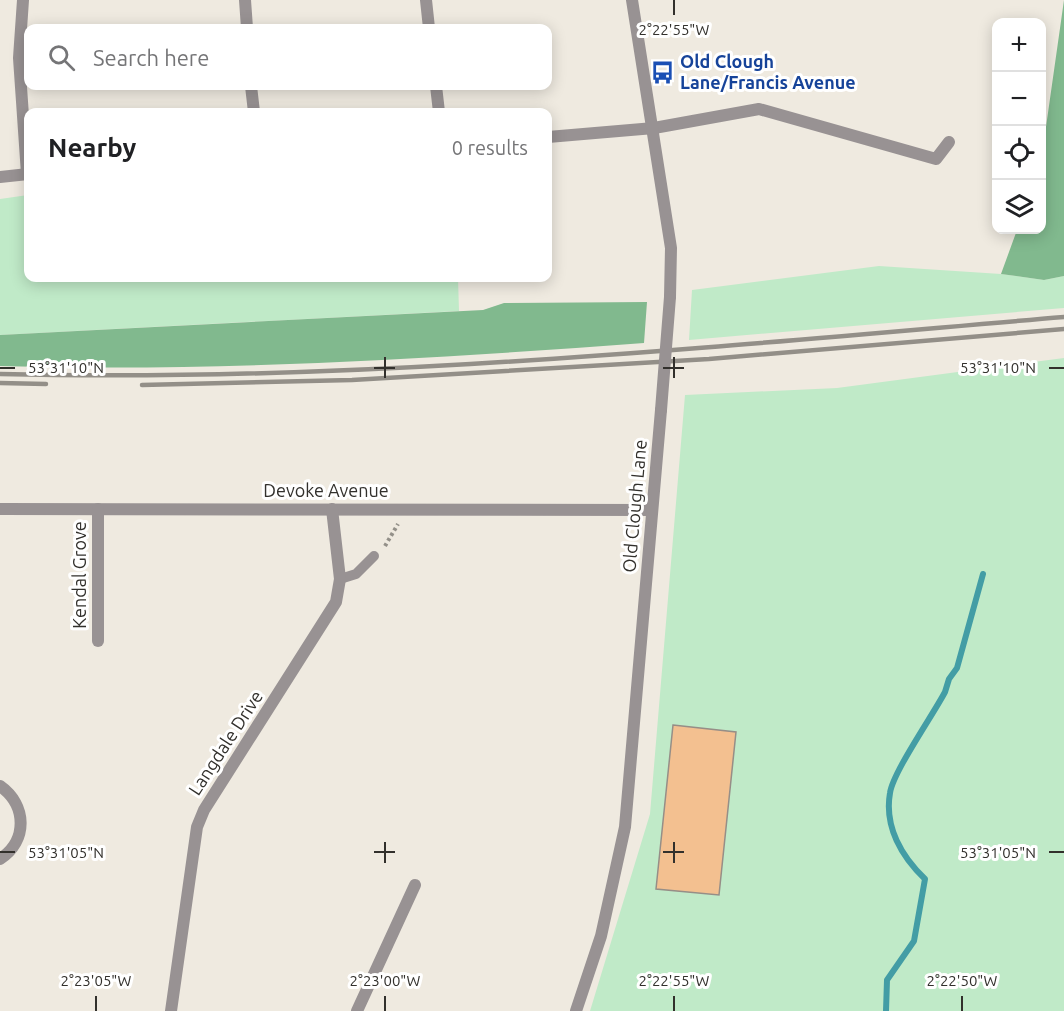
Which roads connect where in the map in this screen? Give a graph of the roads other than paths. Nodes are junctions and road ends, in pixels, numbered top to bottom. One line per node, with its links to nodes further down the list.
1 (23, 0): 11 (street)
2 (245, 0): 5 (street)
3 (426, 0): 6 (street)
4 (632, 0): 12 (street, Old Clough Lane)
5 (247, 24)
6 (429, 24)
7 (251, 90): 9 (street)
8 (436, 90): 10 (street)
9 (254, 108)
10 (439, 108)
11 (24, 122)
12 (654, 128): 13 (street); 14 (street); 20 (street, Old Clough Lane, bridge)
13 (552, 136)
14 (949, 142)
15 (24, 174): 16 (street)
16 (0, 177)
17 (0, 509): 18 (street, Devoke Avenue)
18 (98, 509): 19 (street, Devoke Avenue); 23 (street, Kendal Grove)
19 (332, 509): 20 (street, Devoke Avenue); 22 (street, Langdale Drive)
20 (652, 510): 29 (street, Old Clough Lane)
21 (374, 556): 22 (lane)
22 (340, 579): 27 (street, Langdale Drive)
23 (98, 641)
24 (0, 786): 25 (street)
25 (0, 859)
26 (415, 885): 28 (street)
27 (171, 1011)
28 (357, 1011)
29 (576, 1011)

